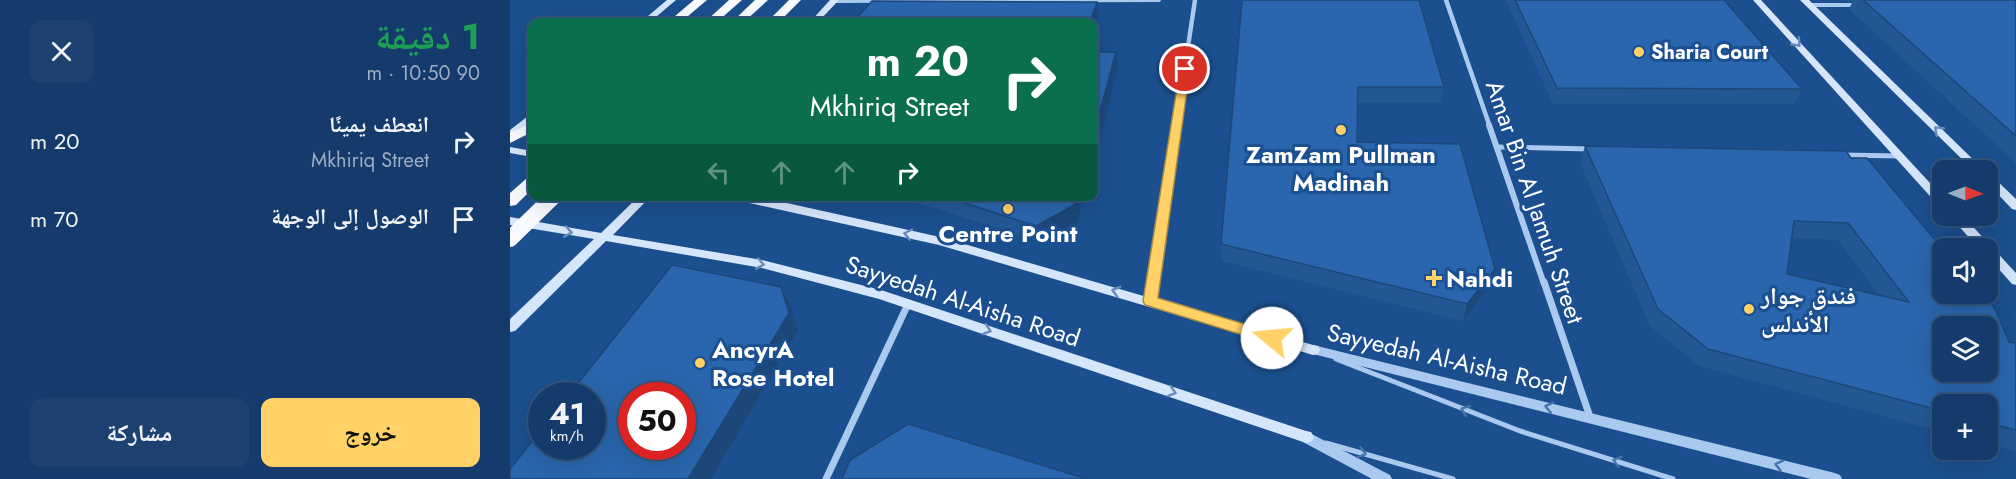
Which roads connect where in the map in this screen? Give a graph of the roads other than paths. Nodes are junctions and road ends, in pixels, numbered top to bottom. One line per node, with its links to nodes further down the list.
1 (672, 0): 13 (main road)
2 (701, 0): 14 (highway)
3 (736, 0): 15 (highway)
4 (762, 0): 16 (highway)
5 (1159, 0): 9 (street)
6 (1195, 0): 44 (street)
7 (1446, 0): 22 (street, Amar Bin Al Jamuh Street)
8 (1758, 0): 27 (main road, one-way to 27)
9 (835, 1): 18 (main road)
10 (1807, 3): 12 (street); 28 (main road, one-way to 10)
11 (791, 4): 17 (highway)
12 (1867, 5)
13 (650, 18)
14 (679, 18)
15 (716, 18)
16 (742, 18)
17 (776, 18)
18 (818, 18)
19 (528, 120): 21 (main road)
20 (528, 129): 21 (highway)
21 (510, 137)
22 (1497, 147): 23 (street); 48 (street, Amar Bin Al Jamuh Street)
23 (1592, 149)
24 (510, 150): 25 (main road)
25 (528, 153)
26 (1830, 155): 27 (street)
27 (1901, 156): 31 (main road)
28 (1969, 160)
29 (528, 185): 32 (highway)
30 (1998, 188): 36 (main road)
31 (1932, 191)
32 (510, 201)
33 (549, 201): 39 (highway, bridge)
34 (641, 201): 40 (main road)
35 (759, 201): 44 (main road, Sayyedah Al-Aisha Road, one-way to 35)
36 (2015, 205)
37 (510, 221): 40 (main road, Sayyedah Al-Aisha Road, one-way to 40)
38 (1965, 226): 41 (main road)
39 (510, 238)
40 (602, 238): 45 (main road, Sayyedah Al-Aisha Road, one-way to 45); 46 (main road)
41 (1976, 238)
42 (1998, 262): 43 (main road)
43 (2016, 281)
44 (1150, 301): 47 (main road, Sayyedah Al-Aisha Road)
45 (908, 304): 49 (main road, Sayyedah Al-Aisha Road, one-way to 49); 50 (street)
46 (510, 327)
47 (1313, 350): 48 (street, Sayyedah Al-Aisha Road, one-way to 47); 53 (lane, one-way to 47)
48 (1590, 417): 54 (street, Sayyedah Al-Aisha Road, one-way to 48)
49 (1306, 437): 51 (street, Sayyedah Al-Aisha Road); 52 (lane, one-way to 52)
50 (826, 479)
51 (1385, 479)
52 (1453, 479)
53 (1673, 479)
54 (1835, 479)

